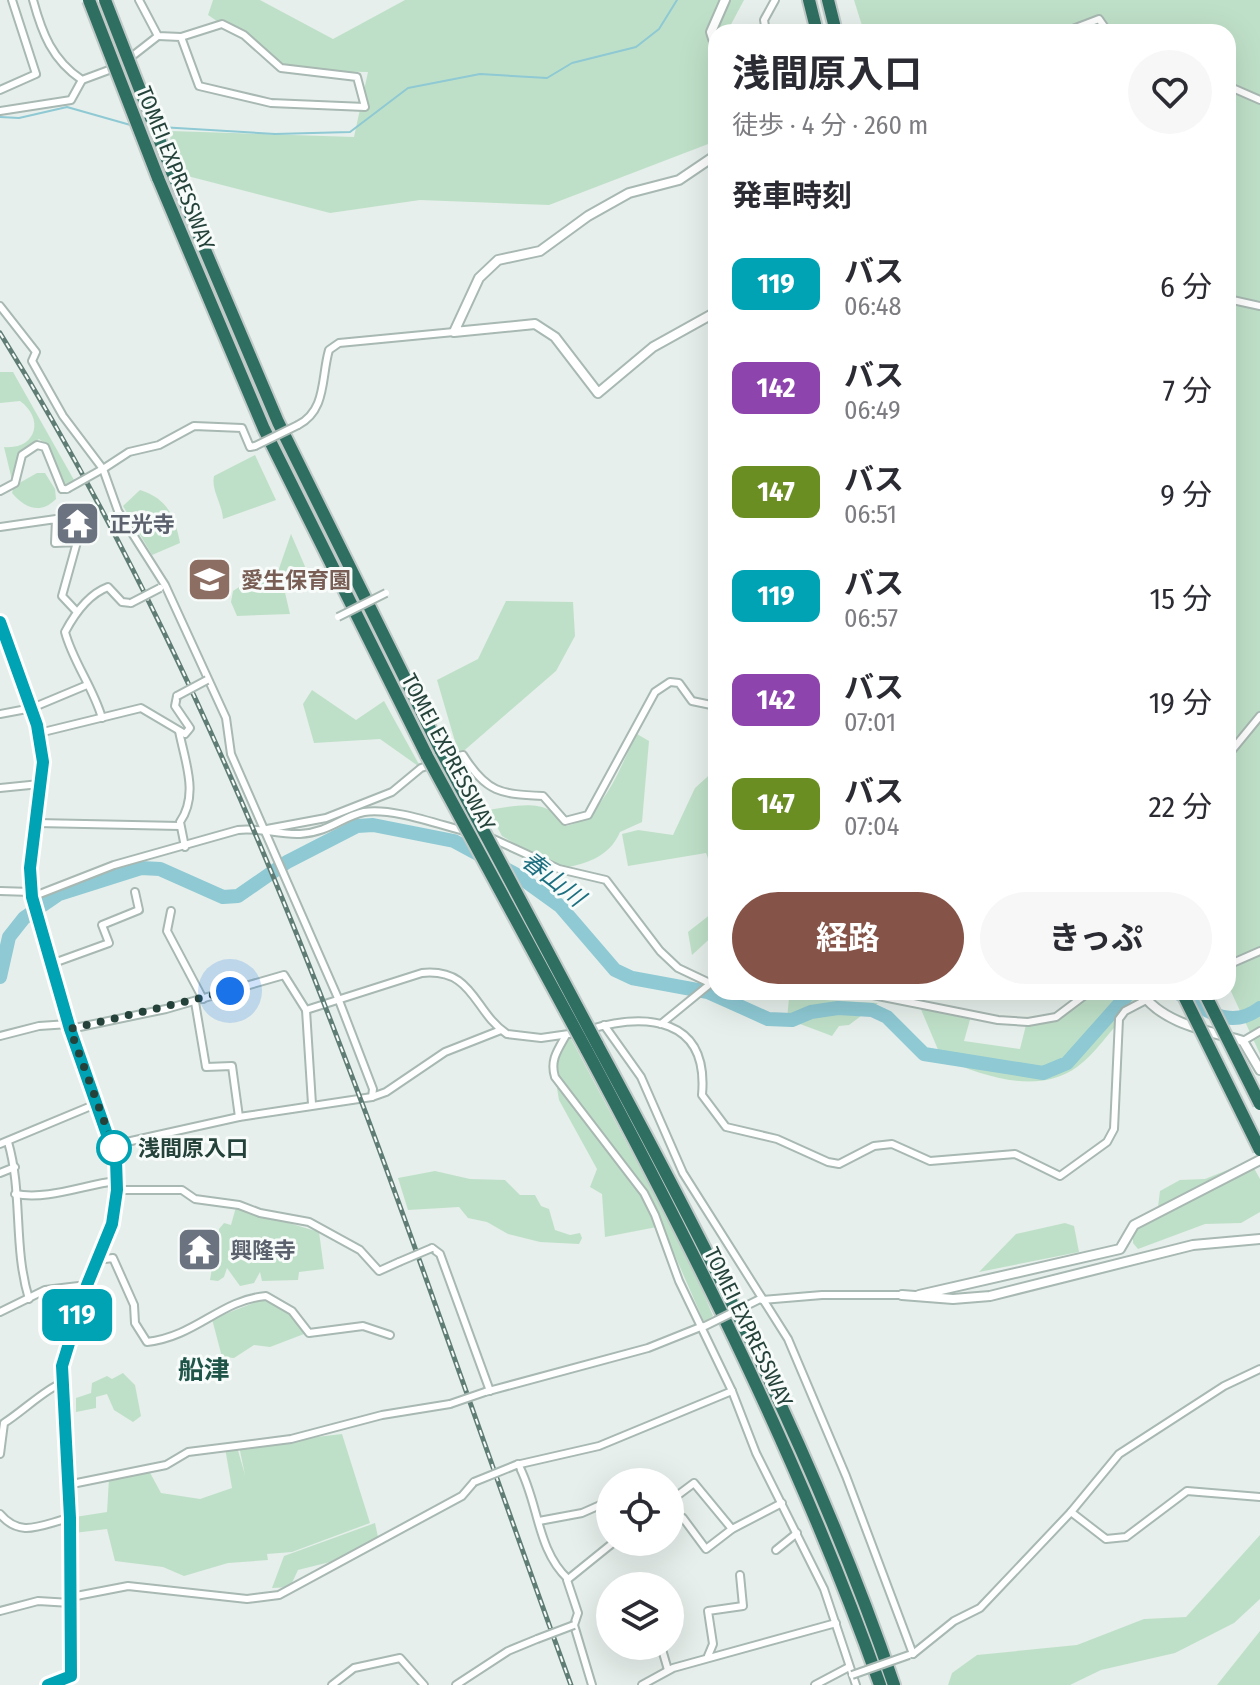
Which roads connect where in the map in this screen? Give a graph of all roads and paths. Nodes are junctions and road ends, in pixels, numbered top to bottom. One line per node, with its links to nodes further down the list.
1 (12, 0): 19 (street)
2 (33, 0): 18 (street)
3 (89, 0): 80 (highway, TOMEI EXPRESSWAY, bridge)
4 (105, 0): 80 (highway, TOMEI EXPRESSWAY, bridge)
5 (139, 0): 16 (street)
6 (725, 0): 10 (street)
7 (775, 0): 11 (street)
8 (809, 0): 12 (highway)
9 (828, 0): 13 (highway)
10 (714, 24)
11 (765, 24)
12 (815, 24)
13 (834, 24)
14 (1086, 24): 15 (street)
15 (1102, 24)
16 (158, 36): 17 (street); 18 (street)
17 (181, 37): 17 (street)
18 (82, 80): 22 (street)
19 (0, 90)
20 (1236, 90): 21 (street)
21 (1260, 100)
22 (0, 111)
23 (708, 160): 28 (street)
24 (1236, 301): 26 (street)
25 (0, 306): 29 (street)
26 (1260, 306)
27 (708, 316): 28 (street)
28 (454, 332): 29 (street, bridge)
29 (101, 470): 30 (street, bridge); 32 (street)
30 (0, 491)
31 (0, 527): 34 (street)
32 (162, 587): 34 (street, bridge); 37 (street)
33 (386, 593): 35 (street, bridge)
34 (77, 612): 38 (street)
35 (338, 617)
36 (0, 622): 40 (main road)
37 (209, 680): 44 (street, bridge); 51 (street)
38 (87, 685): 40 (street); 43 (street)
39 (708, 704): 51 (street)
40 (32, 708): 41 (street); 45 (main road)
41 (0, 714)
42 (1260, 716): 46 (street)
43 (102, 718): 44 (street); 45 (street)
44 (179, 731): 50 (street)
45 (39, 733): 47 (main road)
46 (1236, 745)
47 (42, 784): 48 (street); 49 (main road)
48 (0, 788)
49 (37, 823): 50 (street); 55 (main road)
50 (180, 826): 52 (street)
51 (264, 830): 52 (street); 60 (street); 62 (street)
52 (185, 847): 55 (street)
53 (0, 891): 55 (street)
54 (135, 892): 59 (street)
55 (34, 902): 59 (main road)
56 (171, 911): 63 (street)
57 (1260, 951): 58 (street)
58 (1236, 962)
59 (51, 964): 74 (main road)
60 (708, 983)
61 (708, 989): 72 (street)
62 (338, 998): 71 (street); 75 (street); 82 (street)
63 (203, 999): 70 (street); 71 (street)
64 (899, 1000): 65 (street)
65 (1078, 1000)
66 (1138, 1000): 72 (street)
67 (1147, 1000): 79 (street)
68 (1186, 1000): 89 (highway, bridge)
69 (1208, 1000): 85 (highway, bridge)
70 (195, 1002): 74 (street); 86 (street)
71 (306, 1010): 84 (street)
72 (661, 1024): 73 (street)
73 (604, 1025): 78 (street); 101 (street)
74 (70, 1026): 77 (street); 83 (main road)
75 (501, 1030): 78 (street); 82 (street)
76 (1260, 1031): 79 (street)
77 (0, 1036)
78 (565, 1037): 103 (street)
79 (1243, 1041): 81 (street)
80 (592, 1046): 146 (highway, TOMEI EXPRESSWAY); 147 (highway, TOMEI EXPRESSWAY)
81 (1260, 1070)
82 (372, 1097): 84 (street)
83 (98, 1104): 87 (street); 88 (main road)
84 (312, 1104): 86 (street)
85 (1260, 1104)
86 (239, 1117): 88 (street)
87 (4, 1143): 91 (street)
88 (113, 1145): 93 (main road)
89 (1260, 1150)
90 (1260, 1160): 99 (street)
91 (15, 1167): 92 (street); 94 (street)
92 (0, 1173)
93 (117, 1185): 94 (street); 96 (main road); 107 (street, bridge)
94 (15, 1194): 100 (street)
95 (1260, 1239): 99 (street)
96 (97, 1260): 97 (main road); 104 (street)
97 (87, 1285): 100 (street); 106 (main road)
98 (902, 1295): 99 (street); 101 (street)
99 (919, 1295)
100 (29, 1299): 102 (street)
101 (761, 1300): 103 (street, bridge); 131 (street)
102 (0, 1312)
103 (703, 1327): 107 (street); 108 (street)
104 (390, 1335)
105 (1260, 1369): 116 (street)
106 (60, 1384): 109 (street); 111 (main road)
107 (488, 1391): 111 (street, bridge)
108 (732, 1391): 110 (street); 114 (street)
109 (0, 1454)
110 (517, 1465): 120 (street); 127 (street, bridge)
111 (67, 1485): 118 (main road)
112 (684, 1490): 121 (street)
113 (1260, 1497): 116 (street)
114 (782, 1503): 121 (street); 122 (street)
115 (596, 1507): 120 (street)
116 (1071, 1512): 131 (street)
117 (0, 1514): 118 (street)
118 (70, 1518): 127 (main road)
119 (684, 1519): 121 (street)
120 (539, 1521): 126 (street)
121 (732, 1529)
122 (797, 1533): 123 (street); 129 (street)
123 (776, 1550)
124 (597, 1556): 126 (street)
125 (740, 1575): 132 (street)
126 (568, 1579): 130 (street)
127 (71, 1600): 128 (street); 137 (main road)
128 (0, 1611)
129 (836, 1623): 132 (street); 134 (street)
130 (574, 1625): 141 (street, bridge); 142 (street)
131 (911, 1655): 136 (street, bridge)
132 (707, 1657): 135 (street)
133 (665, 1660): 135 (street)
134 (849, 1667): 136 (street); 144 (street)
135 (668, 1670): 143 (street)
136 (852, 1675): 145 (street)
137 (72, 1680): 138 (main road)
138 (48, 1685)
139 (332, 1685): 140 (street)
140 (424, 1685)
141 (456, 1685)
142 (592, 1685)
143 (642, 1685)
144 (815, 1685)
145 (856, 1685)
146 (880, 1685)
147 (894, 1685)

